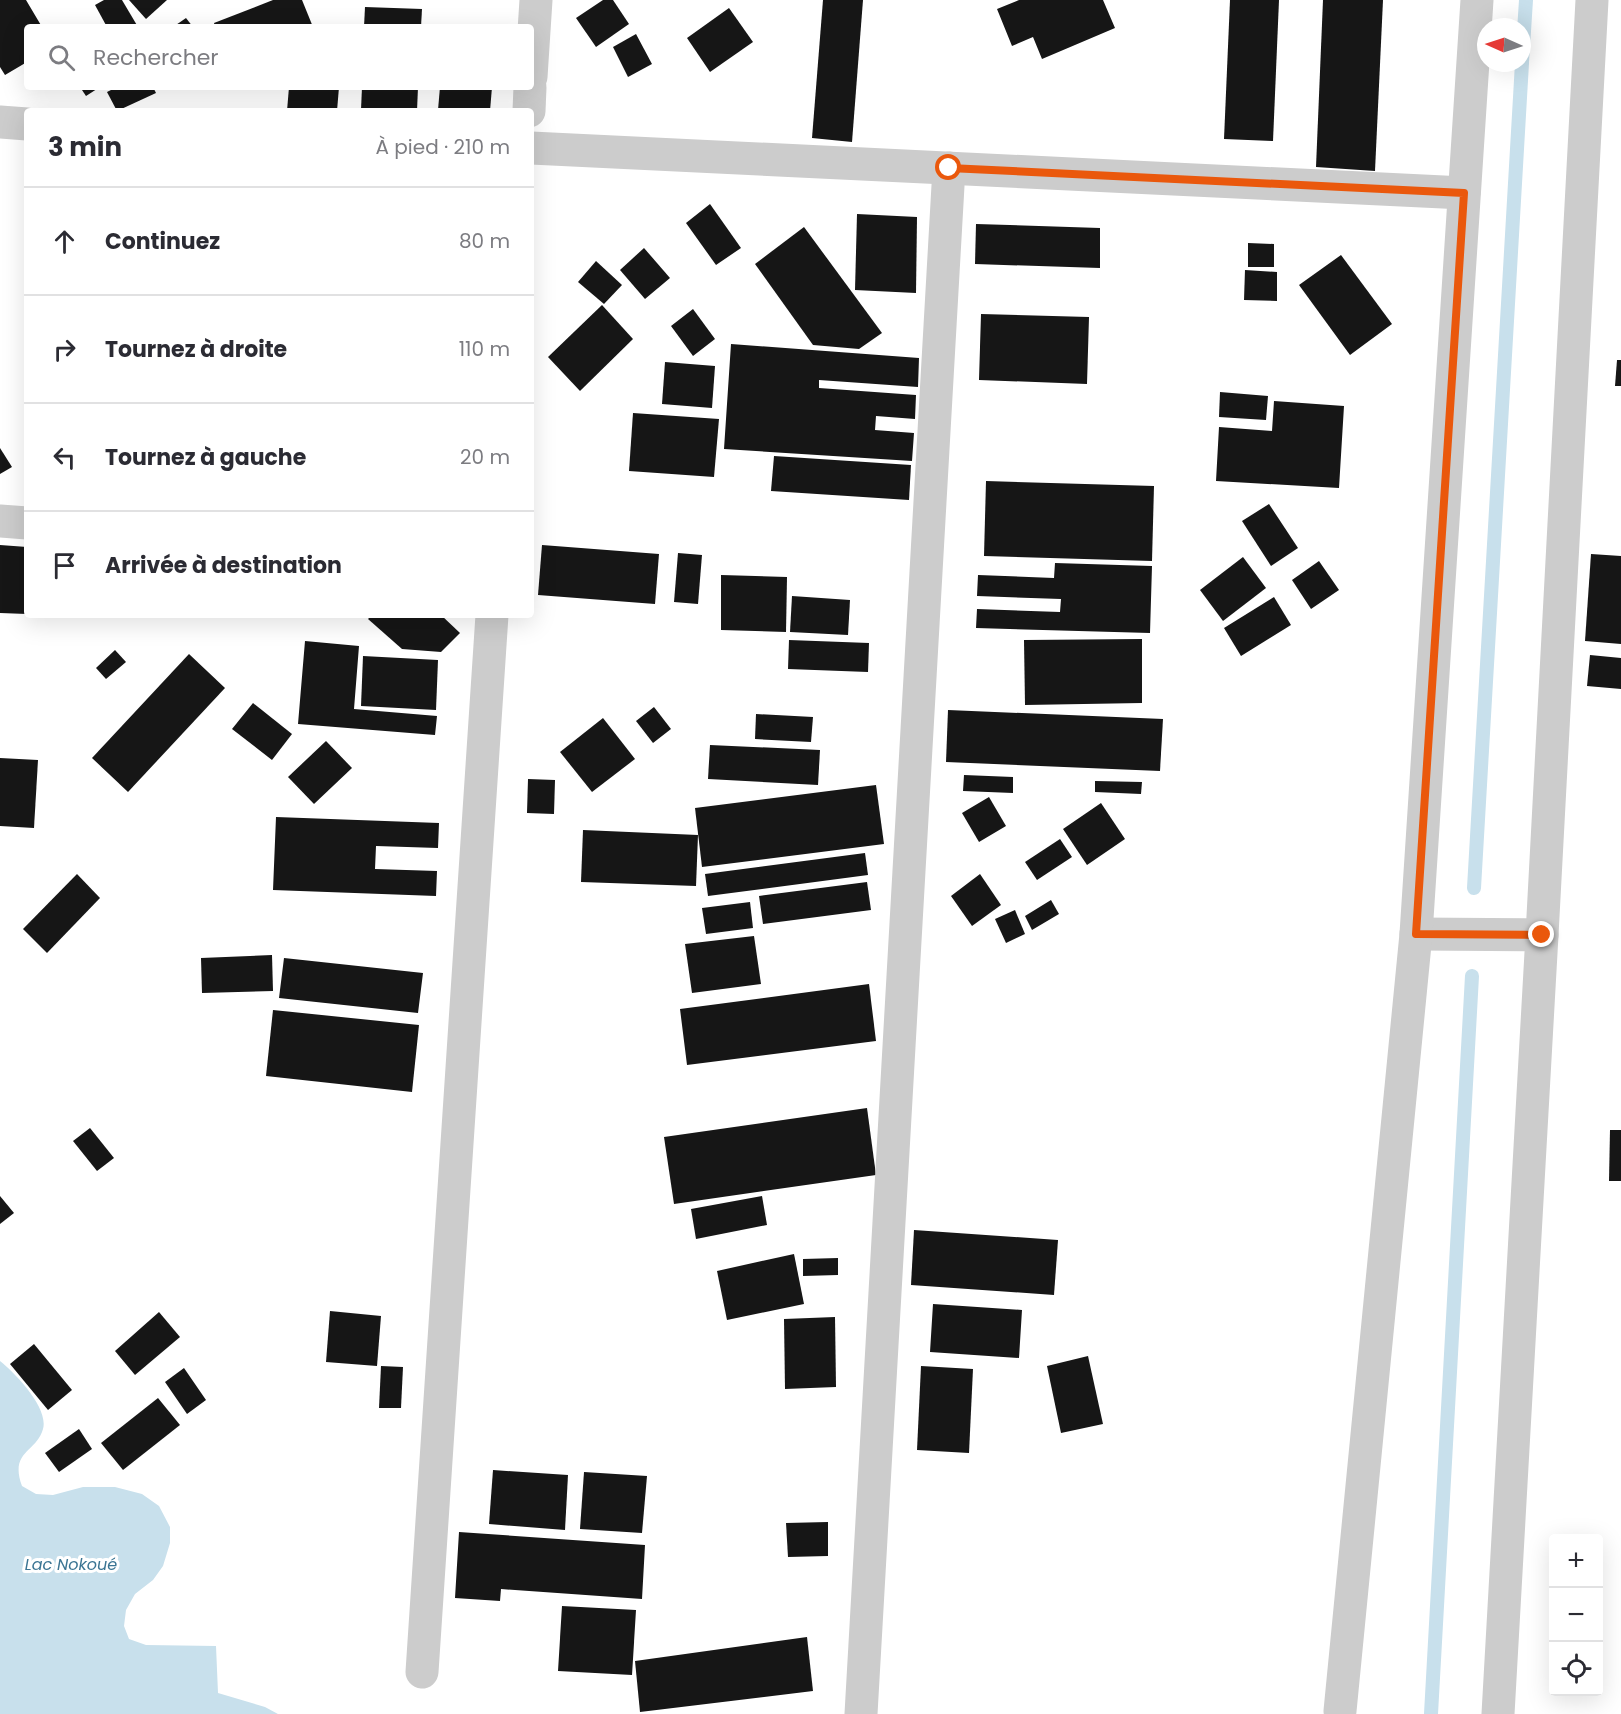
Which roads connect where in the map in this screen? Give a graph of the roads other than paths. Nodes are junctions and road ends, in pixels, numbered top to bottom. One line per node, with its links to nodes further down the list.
1 (536, 0): 4 (street)
2 (1477, 0): 11 (street)
3 (1592, 0): 16 (street)
4 (534, 31)
5 (530, 90): 6 (street)
6 (529, 108)
7 (0, 122): 8 (street)
8 (24, 123)
9 (534, 148): 10 (street)
10 (949, 168): 11 (street); 19 (street)
11 (1464, 193): 15 (street)
12 (0, 521): 13 (street)
13 (24, 523)
14 (492, 618): 17 (street)
15 (1416, 934): 16 (street); 18 (street)
16 (1542, 935): 20 (street)
17 (422, 1672)
18 (1340, 1711)
19 (861, 1714)
20 (1498, 1714)

